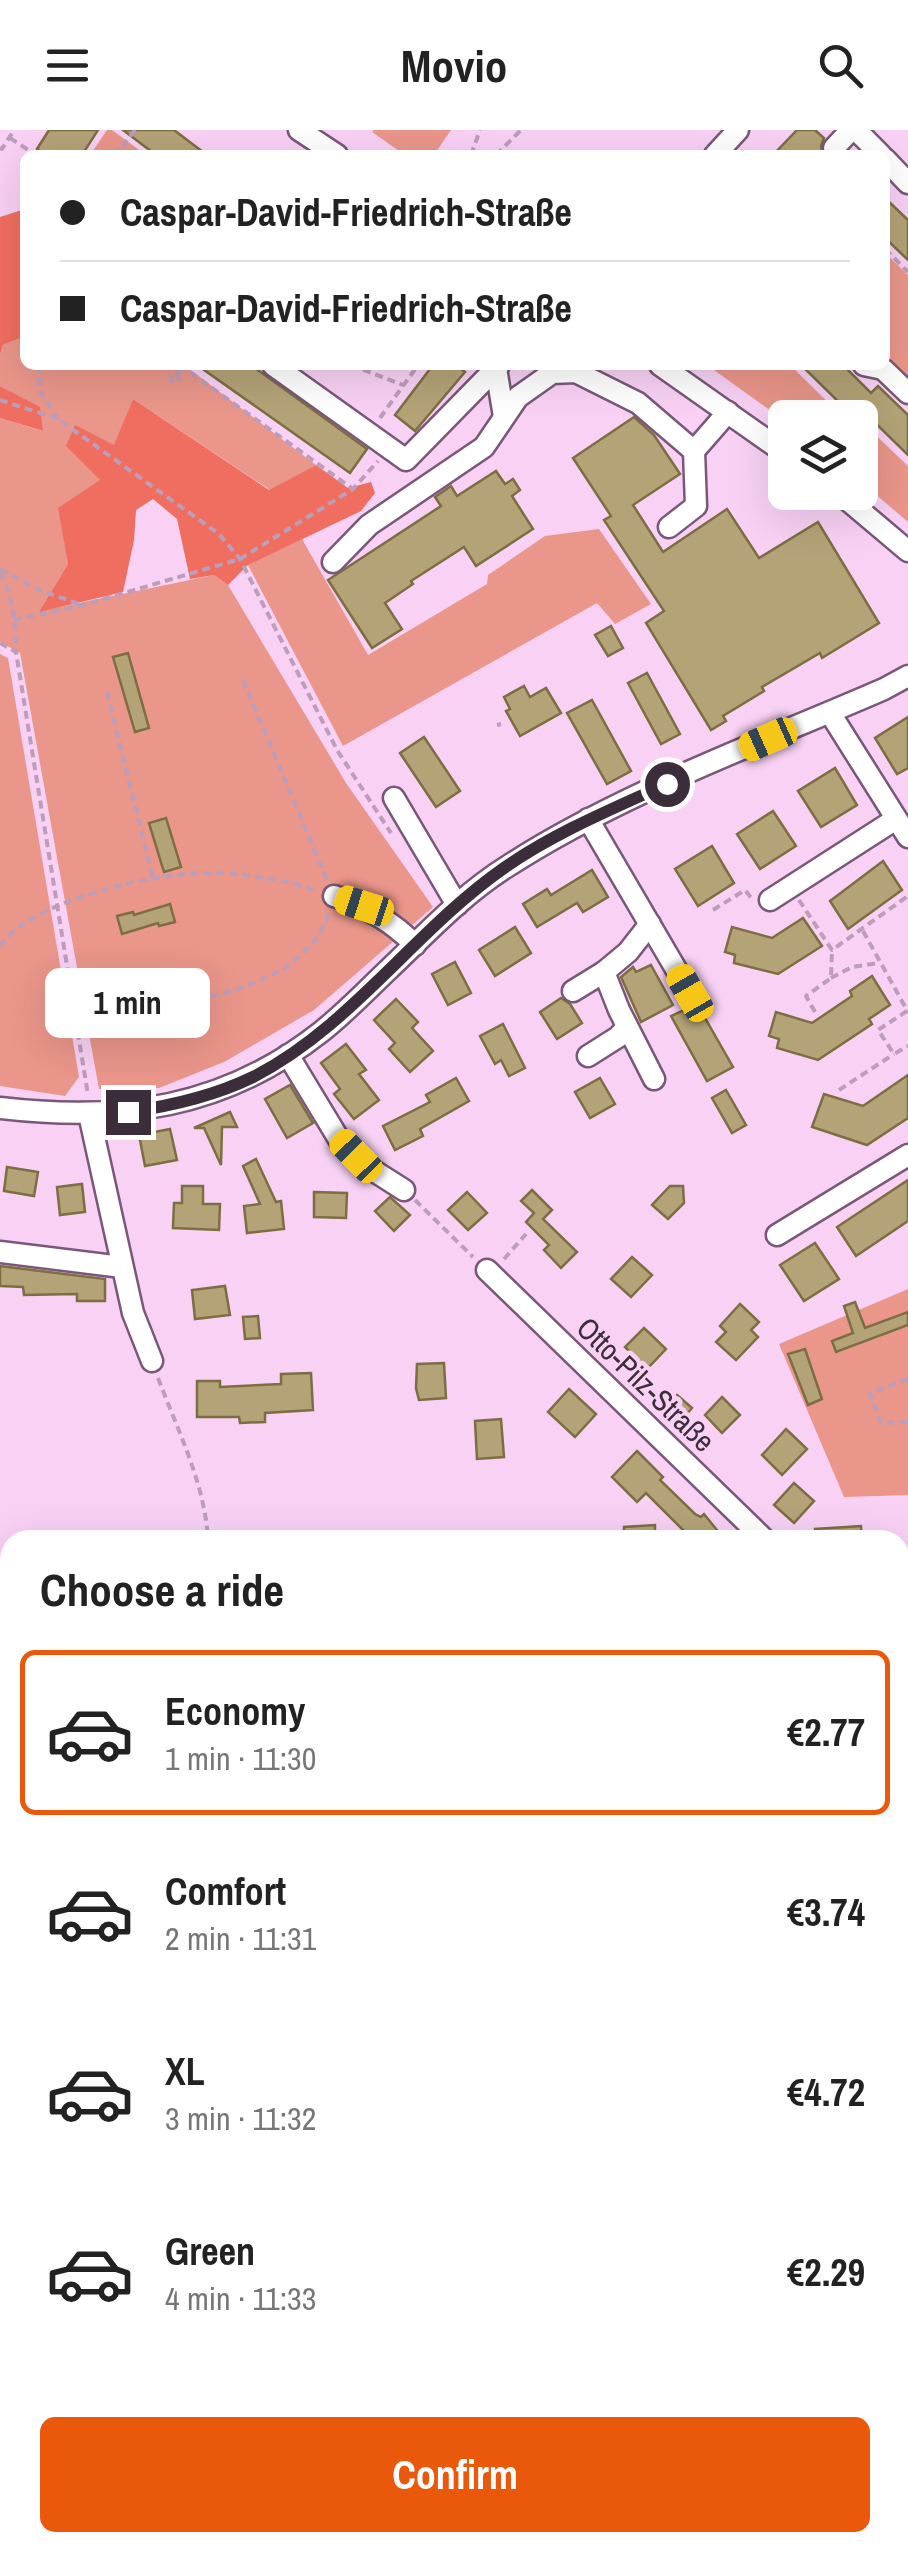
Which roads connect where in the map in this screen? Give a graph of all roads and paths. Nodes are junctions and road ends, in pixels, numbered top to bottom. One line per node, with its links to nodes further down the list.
1 (14, 130): 7 (path)
2 (135, 130): 8 (path)
3 (299, 130): 14 (street)
4 (521, 130): 15 (path)
5 (738, 130): 16 (street)
6 (853, 130): 10 (street); 17 (street)
7 (10, 138): 9 (path); 11 (path)
8 (124, 144): 12 (path); 13 (path)
9 (0, 147)
10 (834, 148)
11 (28, 150)
12 (120, 150)
13 (133, 150)
14 (329, 150)
15 (501, 150)
16 (720, 150)
17 (875, 150)
18 (890, 164): 19 (street)
19 (908, 182)
20 (890, 254): 21 (path)
21 (908, 272)
22 (39, 370): 38 (path)
23 (180, 370): 32 (path)
24 (188, 370): 43 (path)
25 (282, 370): 39 (street)
26 (364, 370): 33 (path)
27 (414, 370): 33 (path)
28 (494, 370): 39 (street)
29 (497, 370): 37 (street)
30 (667, 370): 36 (street)
31 (885, 370): 34 (street)
32 (178, 373)
33 (403, 385): 39 (path)
34 (908, 393)
35 (0, 400): 38 (path)
36 (728, 412): 40 (street); 41 (street)
37 (504, 417): 41 (street); 48 (street)
38 (58, 420): 47 (path)
39 (369, 433)
40 (768, 441)
41 (694, 451): 45 (street)
42 (384, 453): 43 (path)
43 (353, 488): 47 (path)
44 (859, 510): 46 (street)
45 (669, 526)
46 (908, 552)
47 (240, 558): 50 (path); 61 (path)
48 (332, 562)
49 (0, 571): 50 (path); 51 (path)
50 (83, 605): 51 (path)
51 (14, 620): 53 (path)
52 (0, 644): 53 (path)
53 (16, 652): 69 (path)
54 (908, 676): 57 (street)
55 (243, 680): 65 (path)
56 (107, 692): 63 (path)
57 (830, 713): 59 (street); 60 (street)
58 (394, 798): 68 (street)
59 (896, 819): 62 (street); 64 (street)
60 (588, 820): 68 (street); 71 (street)
61 (391, 833)
62 (908, 837)
63 (153, 879): 65 (path); 69 (path)
64 (791, 888): 67 (street); 75 (path)
65 (334, 896): 73 (street); 82 (path)
66 (908, 896): 72 (path)
67 (770, 900): 70 (path)
68 (457, 904): 73 (street)
69 (56, 906): 74 (path); 92 (path)
70 (713, 910)
71 (650, 924): 77 (street); 80 (street)
72 (863, 931): 75 (path); 76 (path)
73 (414, 945): 87 (street)
74 (0, 946)
75 (832, 950): 78 (path)
76 (878, 962): 78 (path); 81 (path)
77 (604, 972): 79 (street); 84 (street)
78 (831, 978): 83 (path)
79 (574, 991)
80 (690, 993)
81 (908, 1011): 86 (path)
82 (134, 1012)
83 (815, 1012)
84 (627, 1026): 88 (street); 89 (street)
85 (908, 1046): 86 (path)
86 (894, 1054): 90 (path)
87 (288, 1055): 92 (street); 94 (street)
88 (588, 1056)
89 (654, 1079)
90 (839, 1090)
91 (0, 1108): 92 (street)
92 (88, 1114): 98 (street)
93 (908, 1155): 96 (street)
94 (404, 1190): 99 (path)
95 (526, 1234): 99 (path)
96 (777, 1236)
97 (0, 1252): 98 (street)
98 (122, 1267): 100 (street)
99 (488, 1272): 104 (street, Otto-Pilz-Straße)
100 (152, 1361): 103 (path)
101 (908, 1378): 102 (path)
102 (908, 1422)
103 (208, 1530)
104 (755, 1530)

